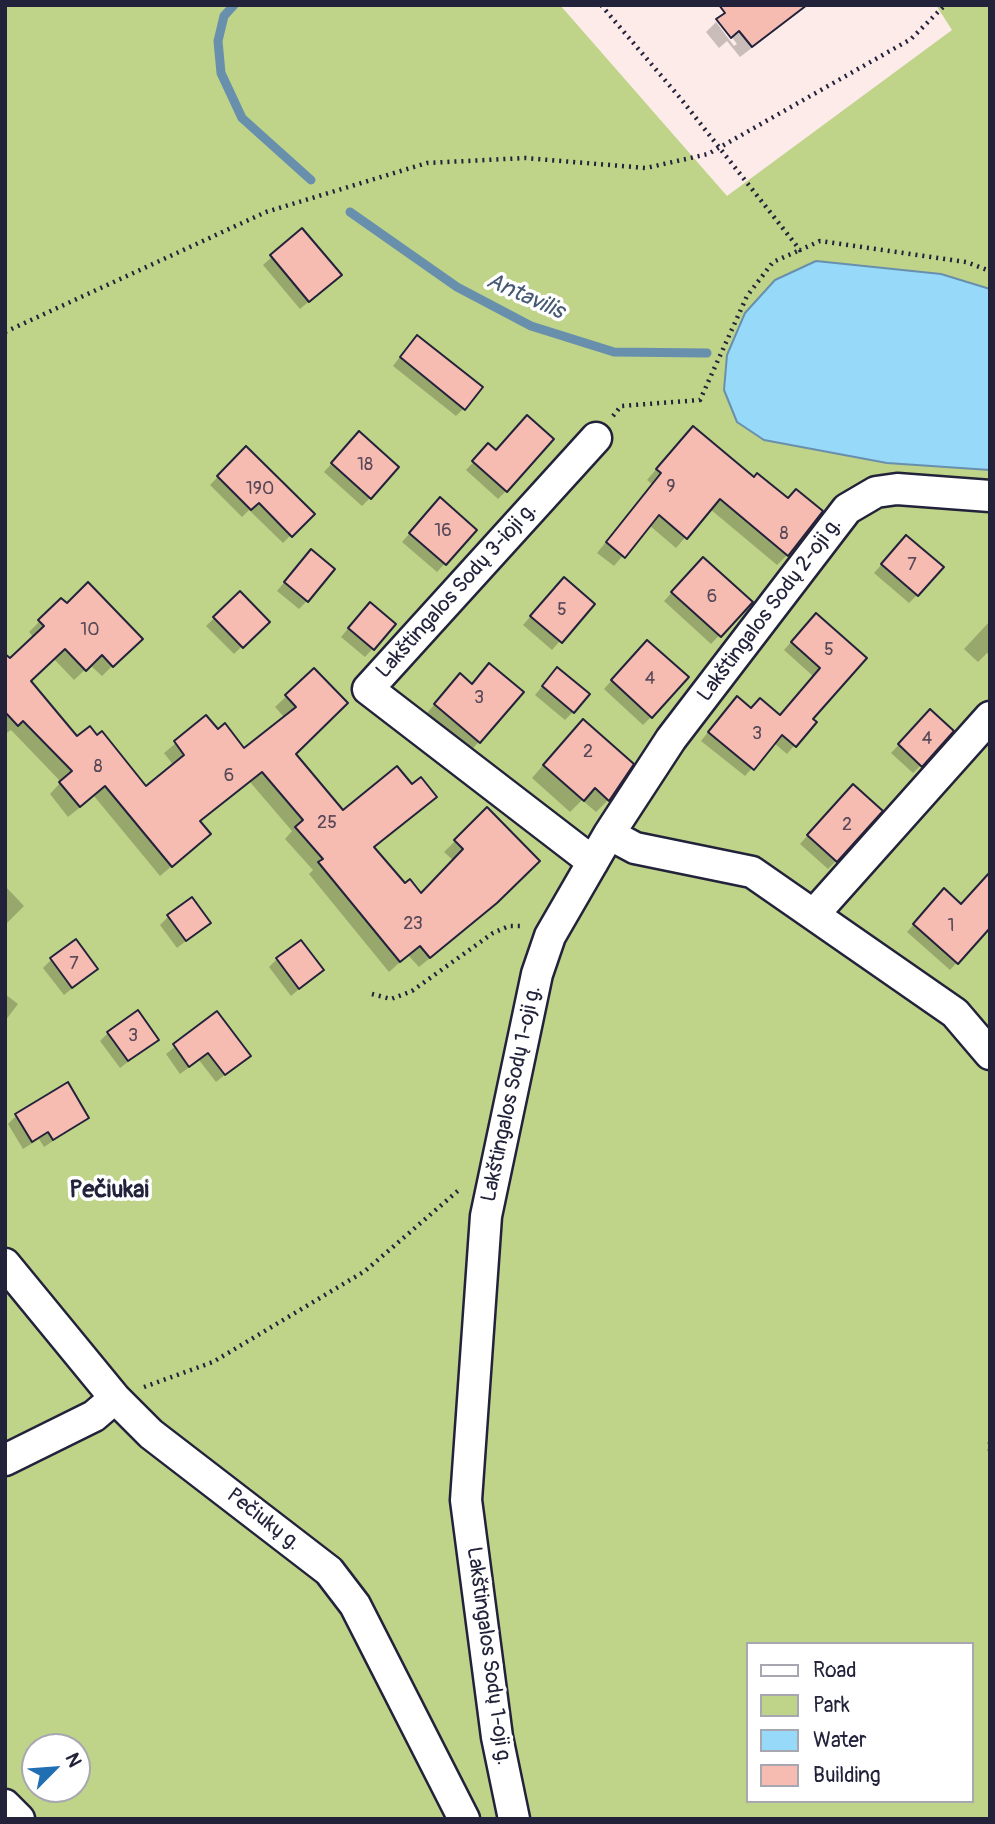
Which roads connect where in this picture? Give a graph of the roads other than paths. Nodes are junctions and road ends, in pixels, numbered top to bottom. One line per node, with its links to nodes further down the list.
1 (596, 438): 5 (street, Lakštingalos Sodų 3-ioji g.)
2 (990, 496): 4 (street, Lakštingalos Sodų 2-oji g.)
3 (990, 717): 6 (street)
4 (610, 834): 5 (street, Lakštingalos Sodų 1-oji g.); 6 (street)
5 (593, 862): 14 (street, Lakštingalos Sodų 1-oji g.)
6 (815, 913): 7 (street)
7 (990, 1054)
8 (5, 1265): 9 (street, Pečiukų g.)
9 (115, 1398): 10 (street); 13 (street, Pečiukų g.)
10 (5, 1460)
11 (5, 1805): 12 (street)
12 (19, 1819)
13 (464, 1819)
14 (513, 1819)

